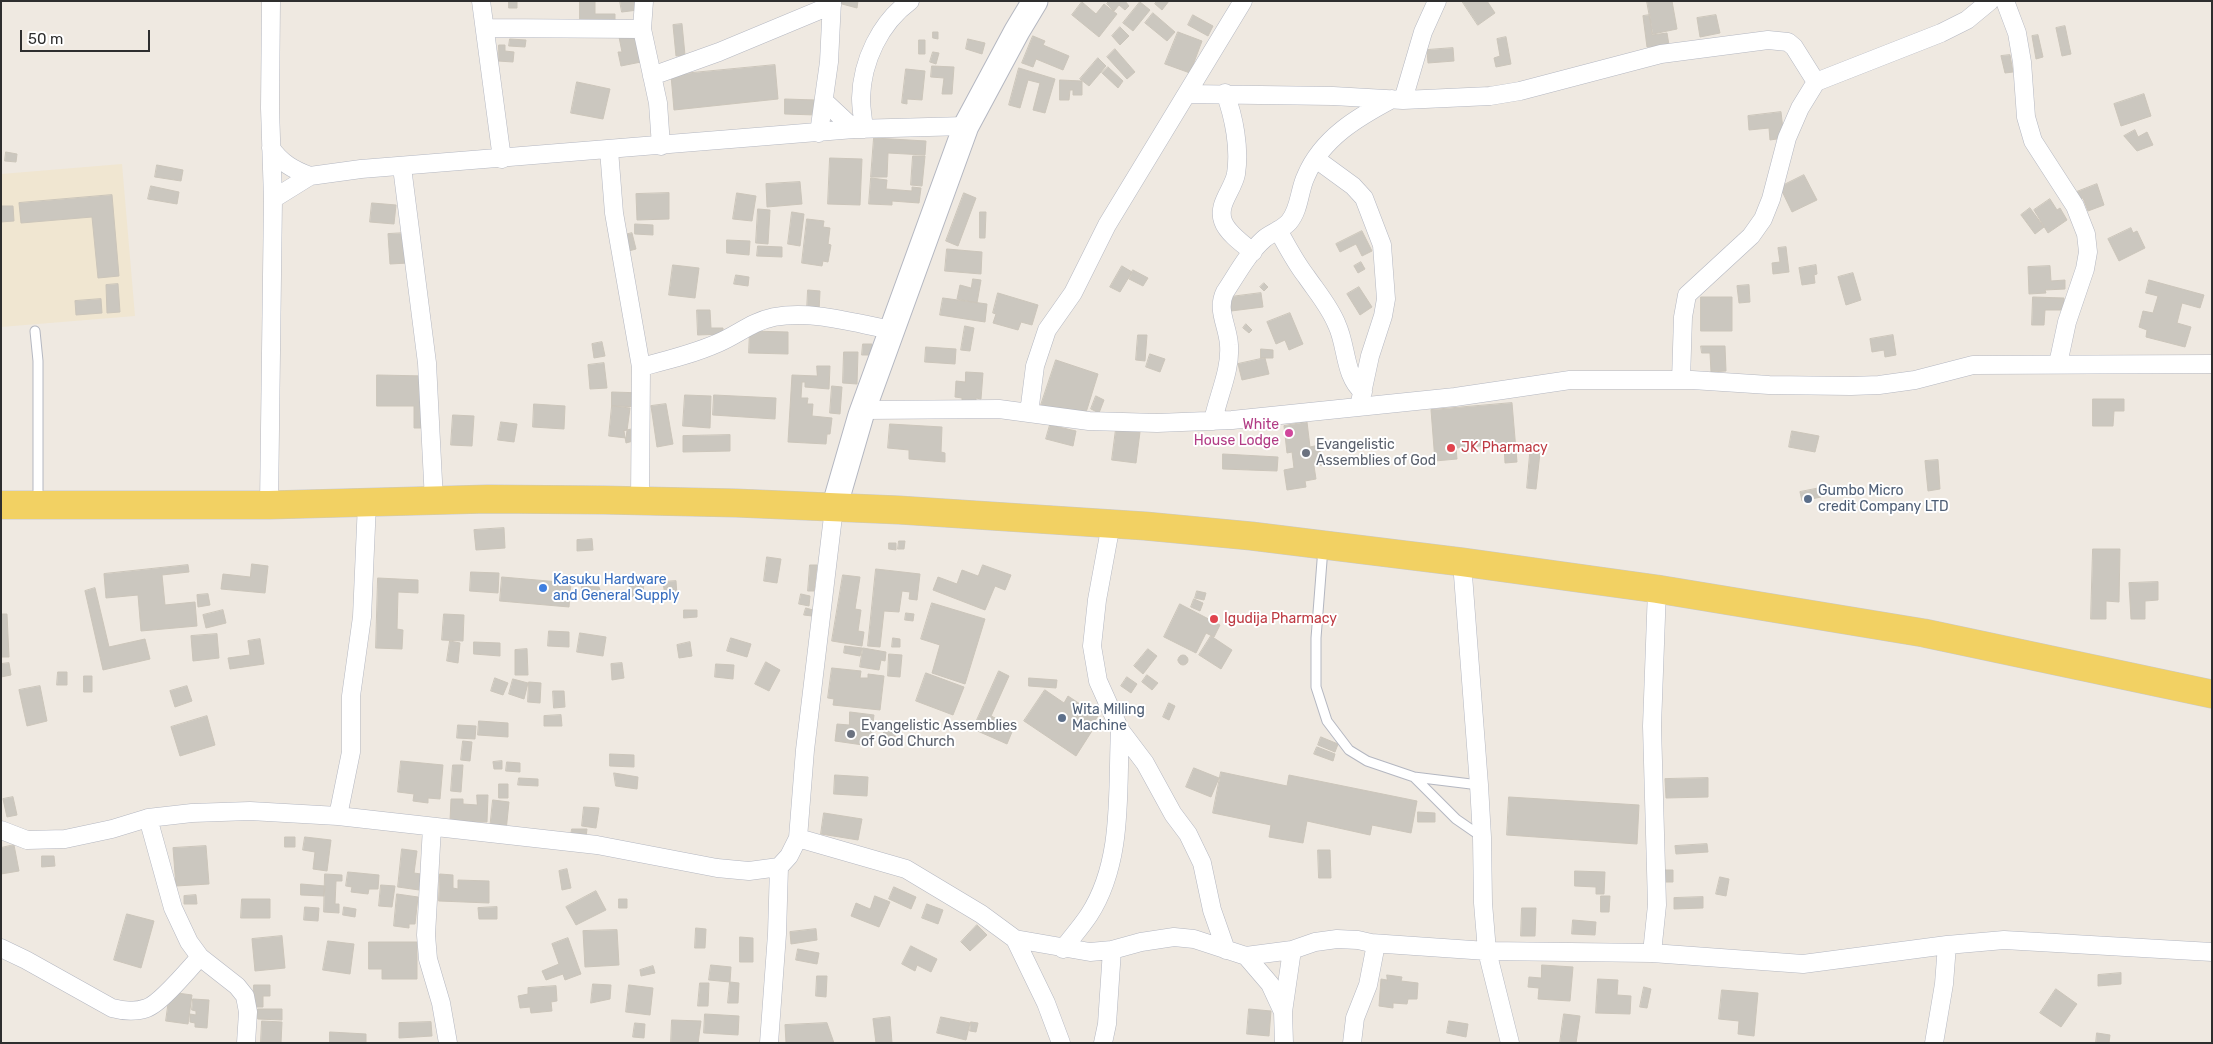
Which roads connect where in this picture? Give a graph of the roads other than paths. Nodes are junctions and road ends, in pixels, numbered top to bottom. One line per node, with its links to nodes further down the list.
1 (271, 1): 23 (street)
2 (481, 1): 11 (street)
3 (644, 1): 12 (street)
4 (910, 1): 20 (street)
5 (1035, 1): 19 (street)
6 (1243, 1): 16 (street)
7 (1437, 1): 17 (street)
8 (1990, 1): 14 (street)
9 (2005, 1): 34 (street)
10 (832, 3): 13 (street); 18 (street)
11 (486, 28): 12 (street); 25 (street)
12 (642, 29): 13 (street)
13 (652, 76): 22 (street)
14 (1816, 82): 17 (street); 37 (street)
15 (1225, 93): 16 (street); 17 (street); 31 (street)
16 (1187, 94): 40 (street)
17 (1398, 99): 26 (street)
18 (824, 101): 20 (street); 21 (street)
19 (966, 126): 20 (street); 32 (street)
20 (859, 129): 21 (street)
21 (819, 133): 22 (street)
22 (660, 146): 24 (street)
23 (272, 148): 28 (street); 29 (street)
24 (609, 150): 25 (street); 36 (street)
25 (502, 159): 27 (street)
26 (1316, 159): 30 (street); 38 (street)
27 (402, 167): 28 (street); 42 (street)
28 (310, 176): 29 (street)
29 (273, 199): 47 (street)
30 (1278, 230): 31 (street); 38 (street)
31 (1253, 252): 41 (street)
32 (892, 330): 36 (street); 39 (street)
33 (35, 331): 46 (lane)
34 (2058, 364): 35 (street); 37 (street)
35 (2212, 364)
36 (641, 367): 43 (street)
37 (1681, 380): 38 (street)
38 (1361, 400): 41 (street)
39 (863, 410): 40 (street); 48 (street)
40 (1029, 413): 41 (street)
41 (1213, 421)
42 (434, 500): 43 (main road); 44 (main road)
43 (640, 501): 48 (main road)
44 (367, 502): 47 (main road); 57 (street)
45 (1, 505): 46 (main road)
46 (38, 505): 47 (main road)
47 (269, 506)
48 (834, 508): 49 (main road); 62 (street)
49 (1111, 524): 50 (main road); 54 (street)
50 (1323, 545): 51 (main road); 55 (lane)
51 (1462, 562): 52 (main road); 56 (street)
52 (1657, 589): 53 (main road); 76 (street)
53 (2212, 694)
54 (1120, 730): 64 (street); 70 (street)
55 (1414, 777): 56 (lane); 61 (lane)
56 (1479, 785): 61 (street)
57 (338, 816): 58 (street); 59 (street)
58 (148, 818): 60 (street); 78 (street)
59 (432, 827): 63 (street); 81 (street)
60 (1, 830)
61 (1482, 837): 74 (street)
62 (798, 838): 63 (street); 65 (street)
63 (779, 867): 82 (street)
64 (1212, 910): 66 (street); 72 (street)
65 (1015, 939): 70 (street); 83 (street)
66 (1194, 939): 71 (street); 72 (street)
67 (1376, 944): 73 (street); 74 (street); 86 (street)
68 (1947, 945): 75 (street); 76 (street); 88 (street)
69 (1, 948): 78 (street)
70 (1063, 949): 71 (street)
71 (1112, 950): 84 (street)
72 (1226, 950): 77 (street)
73 (1292, 950): 77 (street); 79 (street)
74 (1487, 951): 76 (street); 87 (street)
75 (2212, 952)
76 (1652, 953)
77 (1246, 956): 79 (street)
78 (200, 957): 80 (street)
79 (1283, 1012): 85 (street)
80 (246, 1043)
81 (448, 1043)
82 (769, 1043)
83 (1061, 1043)
84 (1103, 1043)
85 (1284, 1043)
86 (1352, 1043)
87 (1510, 1043)
88 (1934, 1043)

